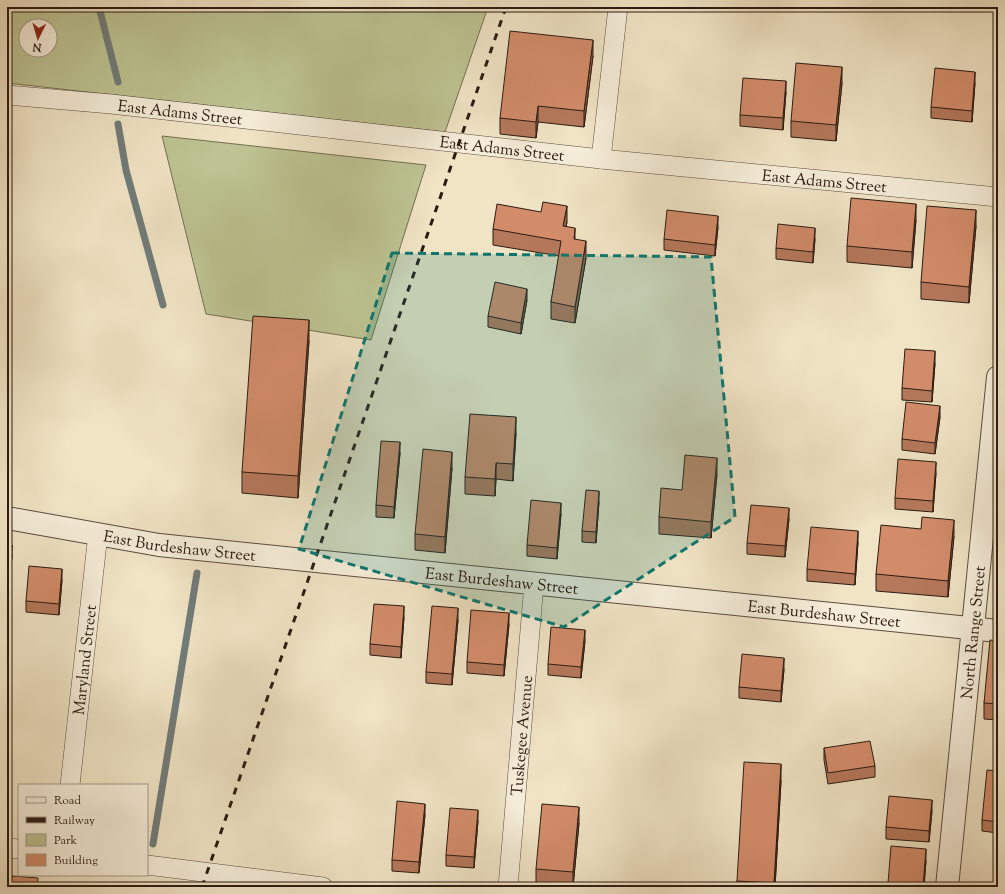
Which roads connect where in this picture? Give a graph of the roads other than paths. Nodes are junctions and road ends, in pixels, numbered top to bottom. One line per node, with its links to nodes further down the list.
1 (618, 7): 3 (street)
2 (7, 95): 3 (street, East Adams Street)
3 (601, 159): 4 (street, East Adams Street)
4 (998, 197)
5 (998, 377): 9 (street, North Range Street)
6 (7, 518): 7 (street, East Burdeshaw Street)
7 (98, 534): 8 (street, East Burdeshaw Street); 11 (street, Maryland Street)
8 (534, 584): 9 (street, East Burdeshaw Street); 16 (street, Tuskegee Avenue)
9 (972, 629): 10 (street, East Burdeshaw Street); 17 (street, North Range Street)
10 (998, 631)
11 (70, 784)
12 (7, 848): 13 (street)
13 (18, 849)
14 (148, 865): 15 (street)
15 (323, 887)
16 (508, 887)
17 (947, 887)

